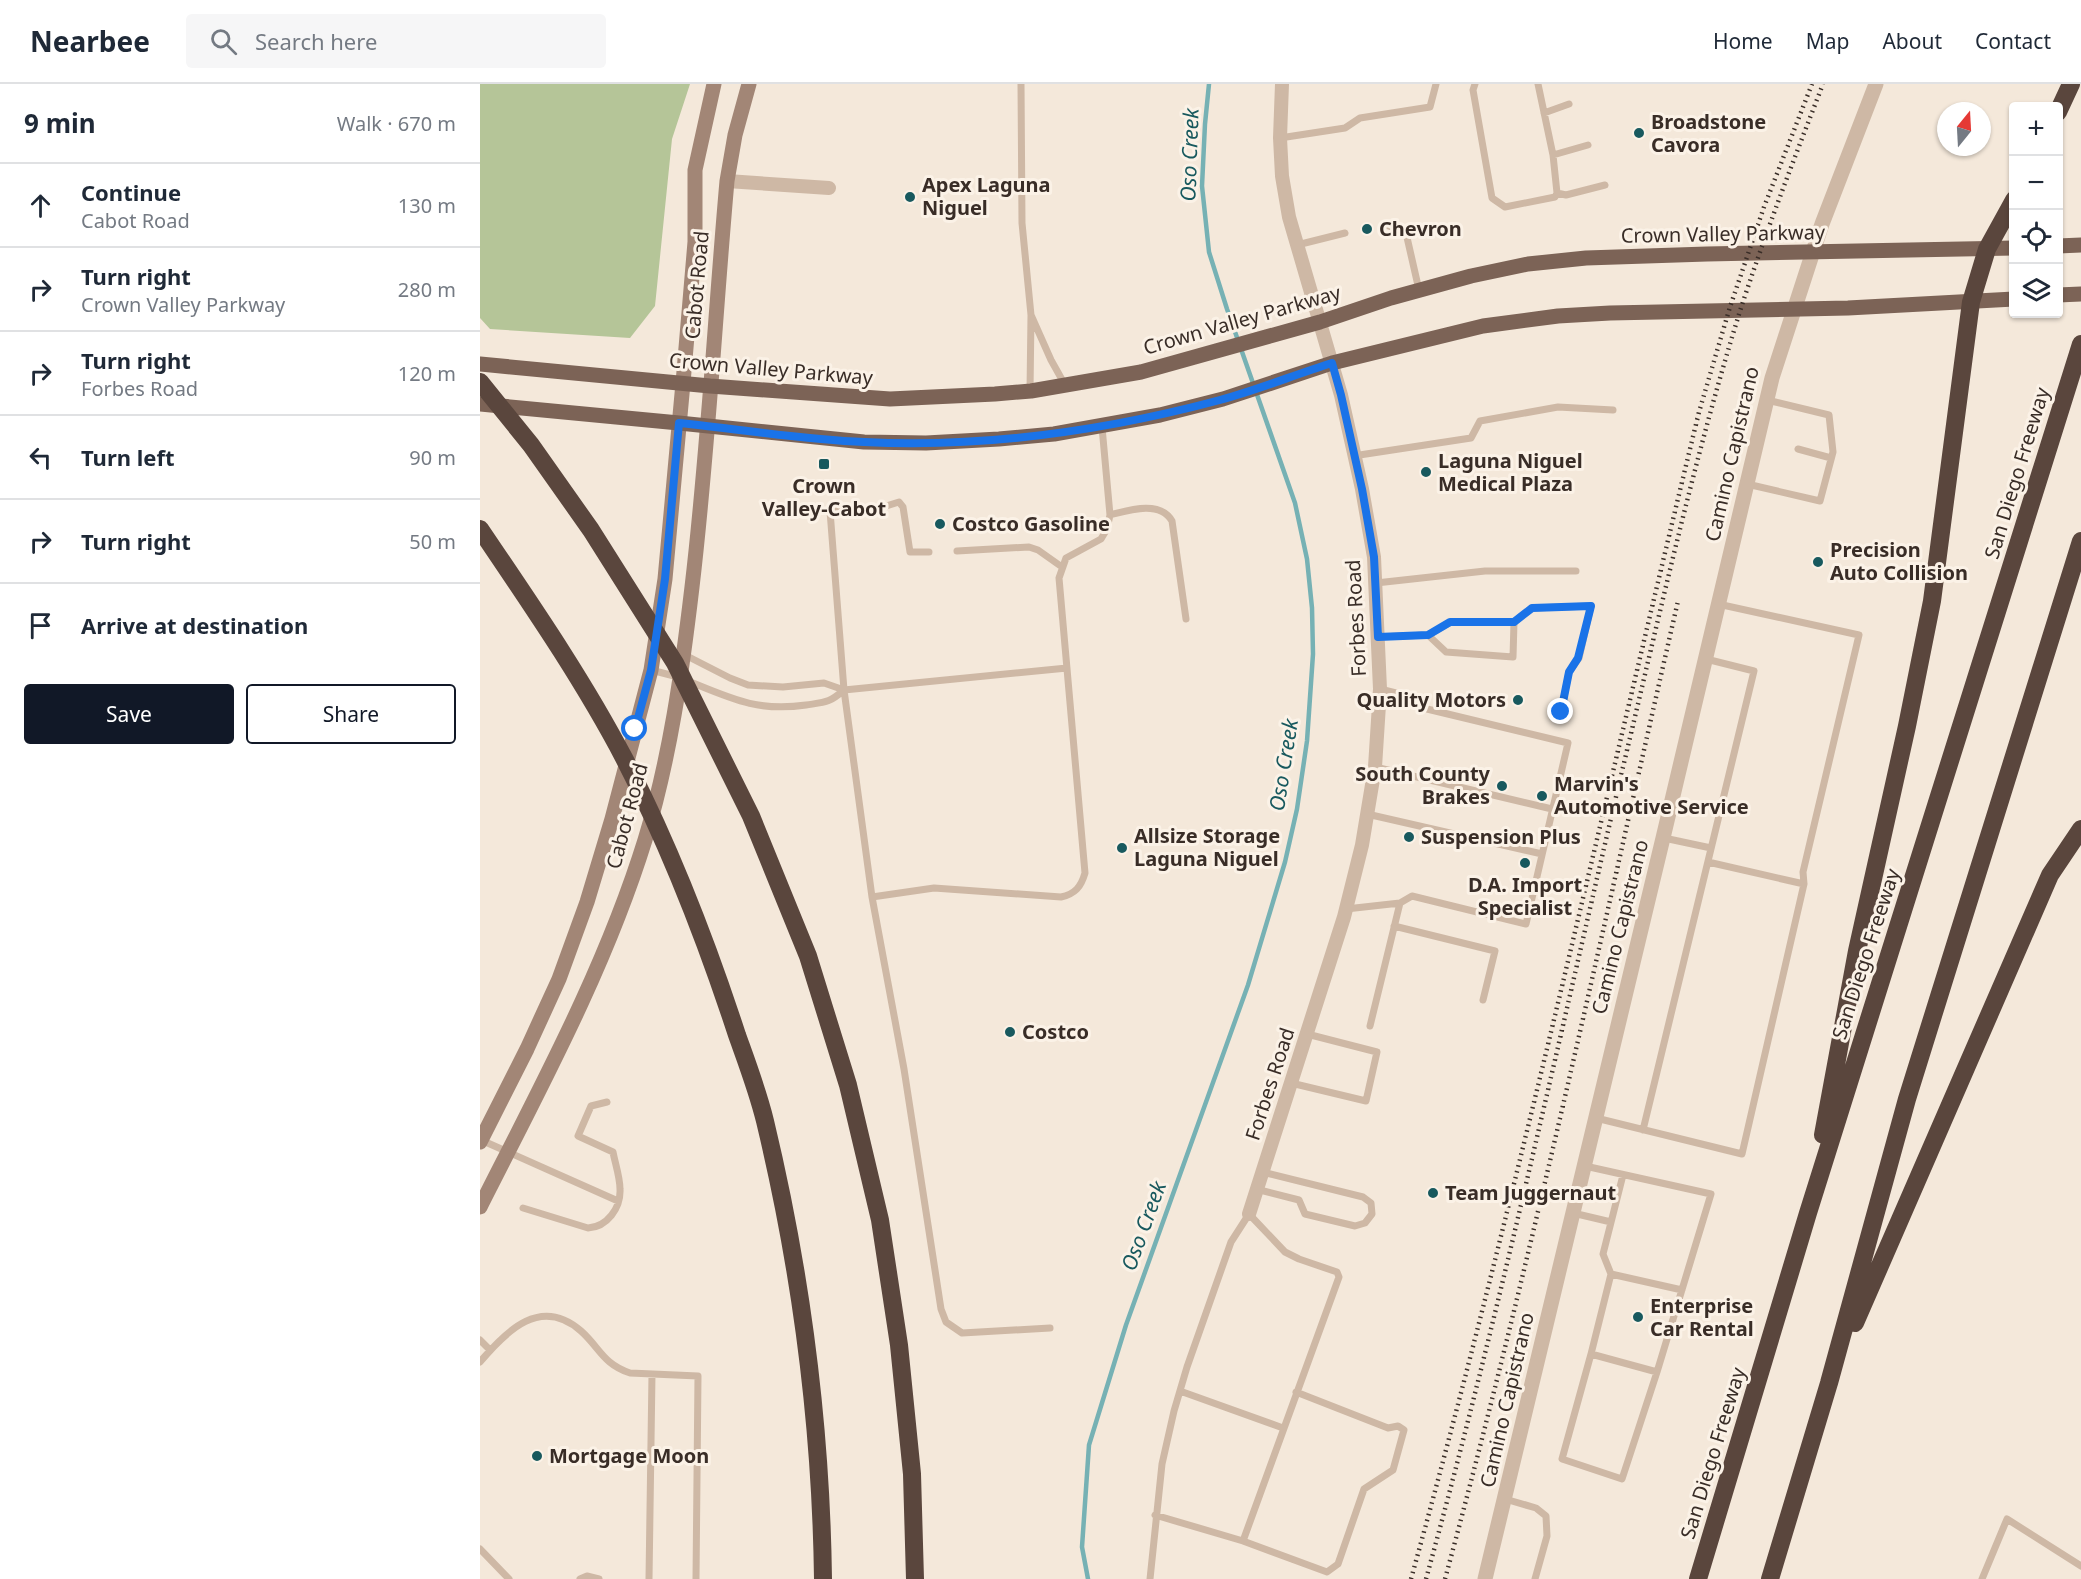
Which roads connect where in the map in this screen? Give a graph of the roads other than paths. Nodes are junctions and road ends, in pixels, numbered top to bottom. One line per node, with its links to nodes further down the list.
1 (714, 84): 39 (main road, Cabot Road)
2 (749, 84): 16 (main road, Cabot Road)
3 (1021, 84): 33 (lane)
4 (1282, 84): 13 (street, Forbes Road)
5 (1436, 84): 13 (lane)
6 (1475, 84): 19 (lane)
7 (1538, 84): 12 (lane)
8 (1876, 84): 43 (street, Camino Capistrano)
9 (2071, 84): 10 (highway)
10 (2063, 102)
11 (1569, 104): 12 (lane)
12 (1544, 112): 15 (lane)
13 (1280, 138): 23 (street, Forbes Road)
14 (1588, 145): 15 (lane)
15 (1553, 155): 19 (lane)
16 (727, 181): 18 (street); 40 (main road, Cabot Road)
17 (1605, 185): 19 (lane)
18 (829, 188)
19 (1557, 193)
20 (2009, 208): 27 (highway)
21 (1389, 226): 28 (lane)
22 (1345, 233): 23 (lane)
23 (1297, 245): 34 (street, Forbes Road)
24 (2081, 245): 25 (main road)
25 (2063, 246)
26 (2009, 248): 27 (main road, Crown Valley Parkway)
27 (1987, 249): 28 (main road, Crown Valley Parkway); 32 (highway)
28 (1419, 290): 34 (main road, Crown Valley Parkway)
29 (2081, 294): 30 (main road)
30 (2063, 295)
31 (2009, 299): 32 (main road)
32 (1971, 302): 36 (main road); 105 (highway)
33 (1030, 315): 41 (lane); 42 (lane)
34 (1320, 322): 36 (street, Forbes Road); 41 (main road, Crown Valley Parkway)
35 (2081, 344): 105 (highway, San Diego Freeway)
36 (1332, 363): 48 (main road); 50 (street, Forbes Road)
37 (480, 364): 39 (main road, Crown Valley Parkway)
38 (480, 382): 132 (highway)
39 (683, 383): 40 (main road, Crown Valley Parkway); 46 (main road, Cabot Road)
40 (710, 386): 42 (main road, Crown Valley Parkway); 47 (main road, Cabot Road)
41 (1065, 386): 42 (main road, Crown Valley Parkway)
42 (1029, 391)
43 (1767, 400): 51 (lane); 52 (street, Camino Capistrano)
44 (480, 404): 46 (main road)
45 (1613, 410): 50 (lane)
46 (679, 423): 47 (main road); 66 (main road, Cabot Road)
47 (707, 426): 48 (main road); 67 (main road, Cabot Road)
48 (1102, 427): 53 (lane)
49 (1798, 449): 51 (lane)
50 (1353, 456): 60 (street, Forbes Road)
51 (1831, 458): 52 (lane)
52 (1747, 484): 61 (street, Camino Capistrano)
53 (1110, 515): 58 (lane); 62 (lane)
54 (480, 529): 131 (highway)
55 (2081, 541): 117 (highway)
56 (957, 551): 58 (lane)
57 (929, 552): 73 (lane)
58 (1062, 567): 69 (lane)
59 (1576, 571): 60 (lane)
60 (1376, 584): 65 (street, Forbes Road)
61 (1718, 604): 68 (street, Camino Capistrano); 83 (lane)
62 (1186, 620)
63 (1514, 622): 64 (lane); 64 (lane); 74 (lane)
64 (1428, 635): 65 (lane)
65 (1378, 637): 72 (street, Forbes Road)
66 (655, 644): 67 (lane); 70 (main road, Cabot Road)
67 (684, 654): 71 (main road, Cabot Road); 73 (lane)
68 (1706, 659): 79 (street, Camino Capistrano); 80 (lane)
69 (1067, 668): 73 (lane); 84 (lane)
70 (651, 670): 71 (lane); 95 (main road, Cabot Road)
71 (681, 678): 73 (lane); 96 (main road, Cabot Road)
72 (1380, 689): 75 (street, Forbes Road); 76 (lane)
73 (844, 690): 84 (lane)
74 (1561, 712)
75 (1375, 768): 76 (lane); 77 (street, Forbes Road)
76 (1552, 809): 81 (lane)
77 (1367, 814): 81 (lane); 86 (street, Forbes Road)
78 (2081, 829): 117 (highway)
79 (1664, 838): 80 (lane); 93 (street, Camino Capistrano)
80 (1711, 848): 82 (lane)
81 (1542, 854): 85 (lane)
82 (1708, 861): 83 (lane); 94 (lane)
83 (1804, 884): 94 (lane)
84 (872, 897): 110 (lane)
85 (1400, 903): 86 (lane); 87 (lane)
86 (1346, 909): 90 (street, Forbes Road)
87 (1394, 926): 88 (lane); 89 (lane)
88 (1483, 1000)
89 (1370, 1026)
90 (1307, 1034): 91 (street, Forbes Road); 91 (lane)
91 (1291, 1083): 98 (street, Forbes Road)
92 (607, 1102): 101 (lane)
93 (1596, 1118): 94 (lane); 97 (street, Camino Capistrano)
94 (1643, 1130)
95 (481, 1141): 96 (lane)
96 (508, 1152): 101 (lane); 102 (main road, Cabot Road)
97 (1584, 1166): 99 (lane); 104 (street, Camino Capistrano)
98 (1262, 1172): 100 (street, Forbes Road); 100 (lane)
99 (1623, 1175): 107 (lane); 109 (lane)
100 (1257, 1189): 106 (street, Forbes Road)
101 (618, 1201): 103 (lane)
102 (480, 1207)
103 (523, 1208)
104 (1573, 1213): 107 (lane); 121 (street, Camino Capistrano)
105 (1808, 1213): 136 (highway, San Diego Freeway)
106 (1249, 1214): 118 (lane); 119 (lane)
107 (1611, 1222): 108 (lane)
108 (1611, 1274): 109 (lane); 113 (lane)
109 (1682, 1290): 115 (lane)
110 (1050, 1328)
111 (480, 1340): 112 (lane)
112 (490, 1350): 114 (lane); 116 (lane)
113 (1591, 1354): 115 (lane); 115 (lane)
114 (480, 1362)
115 (1657, 1372)
116 (652, 1374): 129 (lane); 130 (lane)
117 (1829, 1383): 137 (highway)
118 (1180, 1391): 120 (lane); 122 (lane)
119 (1296, 1392): 120 (lane); 123 (lane)
120 (1283, 1428): 123 (lane)
121 (1505, 1499): 134 (street, Camino Capistrano); 135 (lane)
122 (1155, 1515): 123 (lane); 133 (lane)
123 (1243, 1541)
124 (480, 1549): 126 (lane)
125 (2081, 1566): 138 (lane)
126 (509, 1579)
127 (580, 1579): 128 (lane)
128 (599, 1579)
129 (649, 1579)
130 (696, 1579)
131 (823, 1579)
132 (915, 1579)
133 (1150, 1579)
134 (1485, 1579)
135 (1535, 1579)
136 (1698, 1579)
137 (1770, 1579)
138 (1982, 1579)

